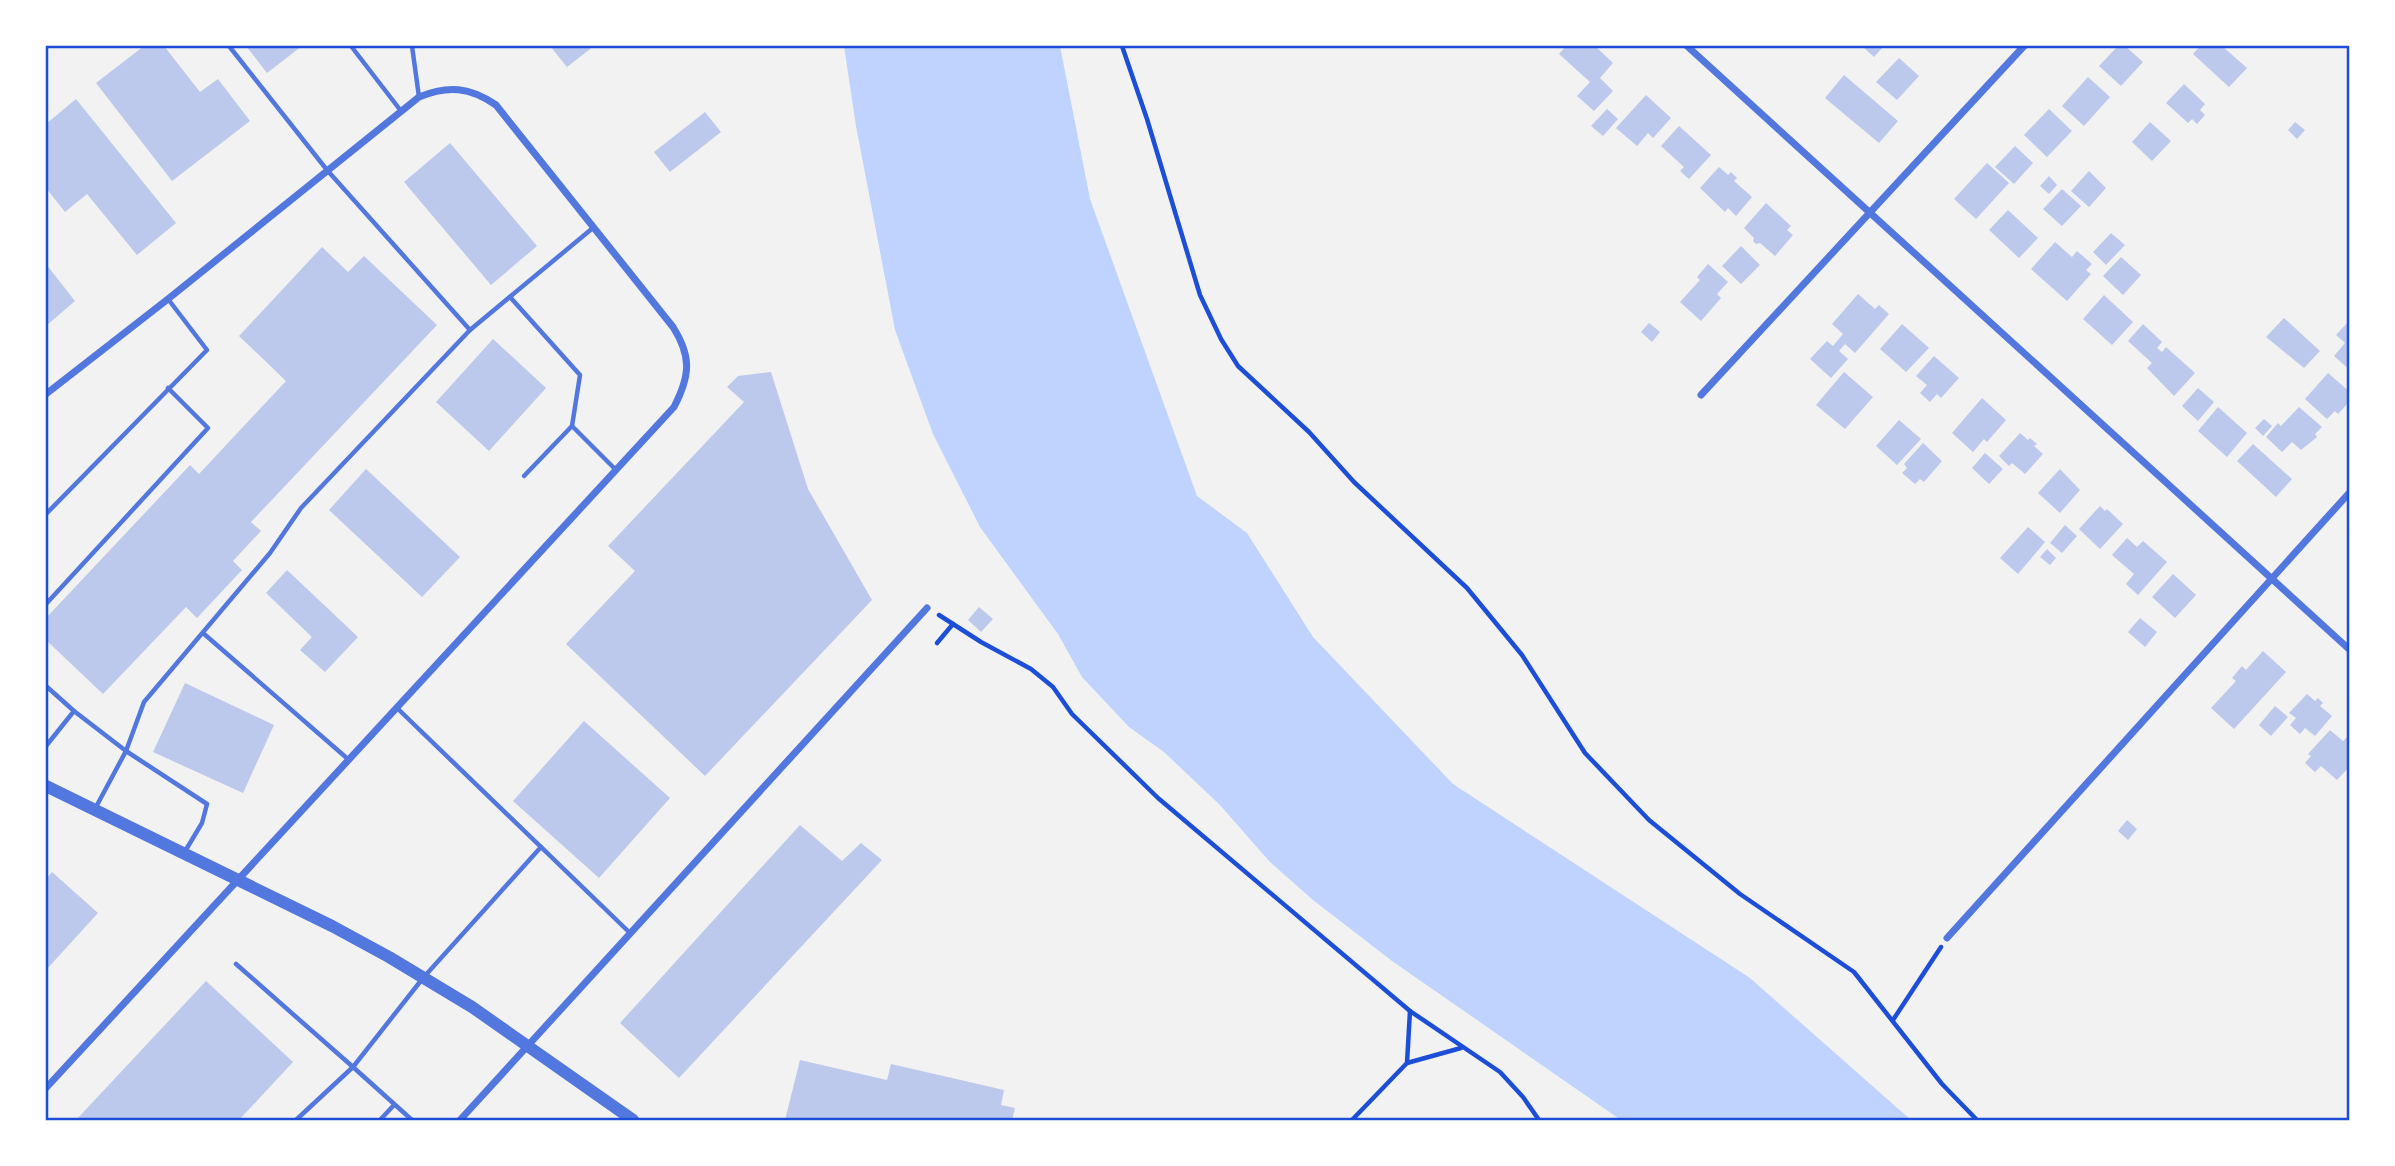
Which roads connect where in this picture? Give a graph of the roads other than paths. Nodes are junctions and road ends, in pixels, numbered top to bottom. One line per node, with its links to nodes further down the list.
1 (229, 46): 8 (lane)
2 (351, 46): 7 (lane)
3 (412, 46): 6 (lane)
4 (1687, 46): 9 (street)
5 (2024, 46): 9 (street)
6 (419, 97): 7 (street); 10 (street)
7 (401, 111): 8 (street)
8 (327, 170): 12 (street); 13 (lane)
9 (1871, 213): 16 (street); 22 (street)
10 (594, 227): 11 (lane); 18 (street)
11 (510, 297): 13 (lane); 17 (lane)
12 (168, 299): 14 (lane); 15 (street)
13 (470, 330): 25 (lane)
14 (168, 388): 21 (lane); 23 (lane)
15 (46, 394)
16 (1701, 396)
17 (572, 426): 18 (lane); 19 (lane)
18 (616, 470): 28 (street)
19 (524, 476)
20 (2350, 492): 22 (street)
21 (46, 514)
22 (2271, 578): 26 (street); 39 (street)
23 (46, 604)
24 (927, 608): 38 (street)
25 (203, 633): 31 (lane); 32 (lane)
26 (2350, 650)
27 (46, 686): 29 (lane)
28 (397, 708): 32 (street); 35 (lane)
29 (74, 711): 30 (lane); 31 (lane)
30 (46, 746)
31 (126, 751): 34 (lane); 36 (lane)
32 (349, 760): 37 (street)
33 (46, 786): 34 (street)
34 (94, 810): 36 (street)
35 (541, 848): 38 (lane); 41 (lane)
36 (184, 854): 37 (street)
37 (238, 880): 41 (street); 44 (street)
38 (631, 934): 42 (street)
39 (1947, 938)
40 (236, 964): 43 (lane)
41 (423, 978): 42 (street); 43 (lane)
42 (528, 1047): 49 (street); 50 (street)
43 (352, 1068): 45 (lane); 46 (lane)
44 (46, 1088)
45 (394, 1105): 47 (lane); 48 (lane)
46 (296, 1121)
47 (380, 1121)
48 (412, 1121)
49 (460, 1121)
50 (633, 1121)

